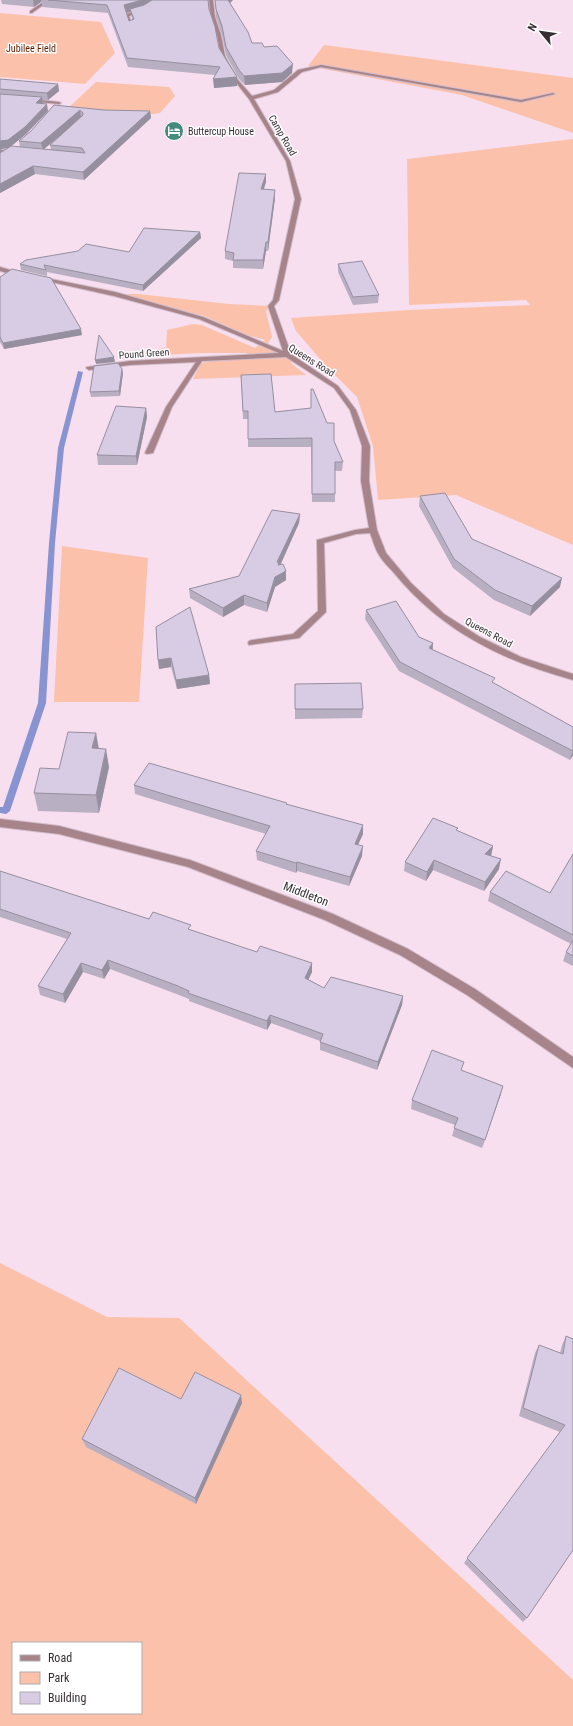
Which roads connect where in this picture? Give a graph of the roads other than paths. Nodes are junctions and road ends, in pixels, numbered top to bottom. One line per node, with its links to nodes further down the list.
1 (48, 0): 4 (street)
2 (159, 0): 5 (street)
3 (211, 0): 7 (street, Camp Road)
4 (31, 12)
5 (131, 27)
6 (553, 94): 7 (street)
7 (251, 98): 16 (street, Camp Road)
8 (22, 100): 9 (street)
9 (54, 108)
10 (17, 146): 11 (street)
11 (11, 150): 12 (street); 13 (street); 14 (street)
12 (0, 151)
13 (24, 152)
14 (0, 159)
15 (0, 269): 16 (street, Queens Road)
16 (288, 355): 17 (street, Pound Green); 20 (street, Queens Road)
17 (200, 360): 18 (street, Pound Green); 19 (street)
18 (89, 368)
19 (149, 453)
20 (373, 530): 21 (street); 22 (street, Queens Road)
21 (252, 643)
22 (573, 677)
23 (0, 823): 24 (street, Middleton)
24 (573, 1063)

